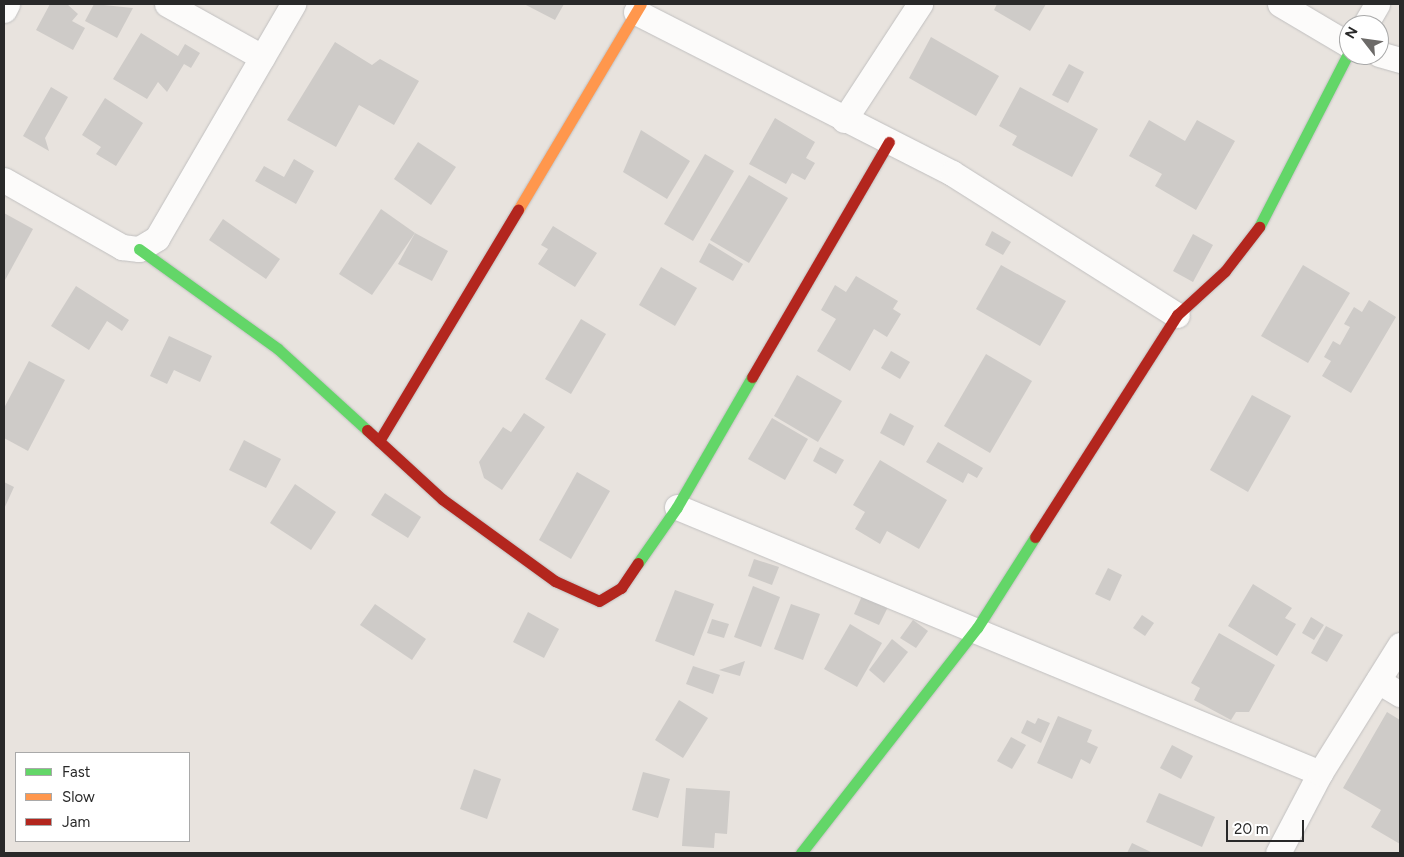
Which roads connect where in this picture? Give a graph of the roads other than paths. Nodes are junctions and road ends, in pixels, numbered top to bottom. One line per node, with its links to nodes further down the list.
1 (7, 4): 8 (street)
2 (167, 4): 11 (street)
3 (294, 4): 11 (street)
4 (920, 4): 13 (street)
5 (1280, 4): 10 (street)
6 (1377, 4): 9 (street)
7 (639, 8): 13 (street); 18 (street)
8 (4, 10)
9 (1370, 15)
10 (1339, 39)
11 (262, 57): 16 (street)
12 (1342, 65): 17 (street)
13 (844, 120): 14 (street)
14 (889, 142): 17 (street); 19 (street)
15 (4, 180): 16 (street)
16 (139, 249): 18 (street)
17 (1177, 315): 20 (street)
18 (379, 441): 19 (street)
19 (677, 507): 20 (street)
20 (976, 628): 24 (street); 25 (street)
21 (1400, 645): 22 (street)
22 (1378, 681): 23 (street); 24 (street)
23 (1400, 694)
24 (1320, 773): 26 (street)
25 (801, 853)
26 (1278, 853)

